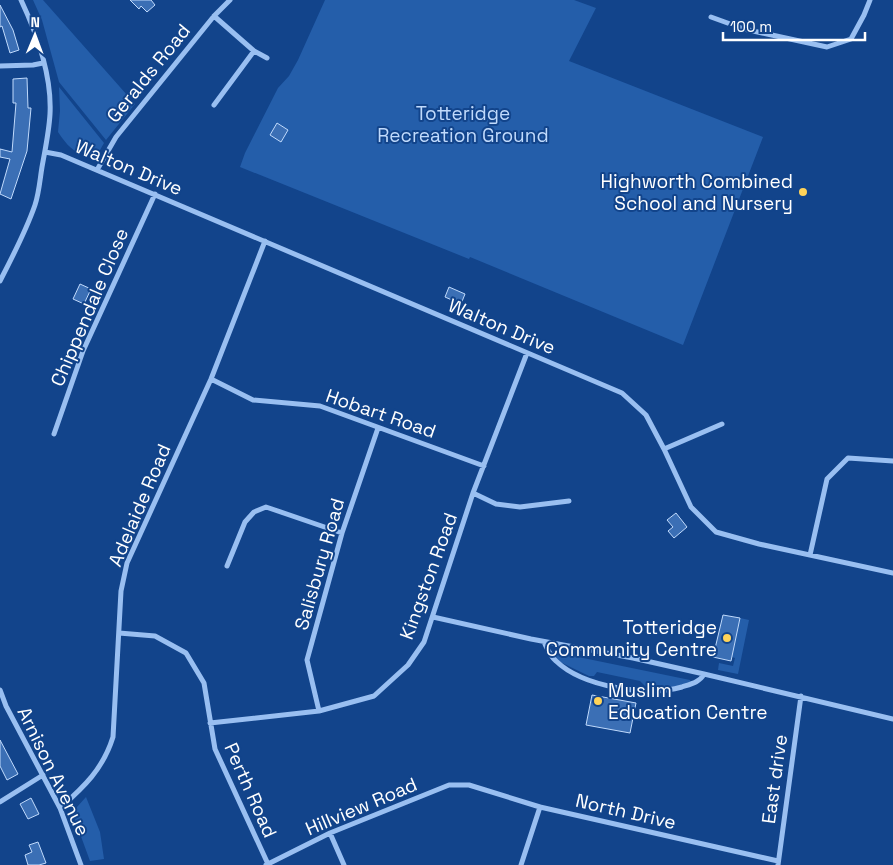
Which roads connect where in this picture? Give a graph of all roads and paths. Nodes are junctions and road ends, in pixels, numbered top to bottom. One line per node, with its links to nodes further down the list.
1 (21, 0): 8 (street)
2 (230, 0): 4 (street, Geralds Road)
3 (870, 0): 5 (street)
4 (214, 16): 6 (street); 12 (street, Geralds Road)
5 (711, 17)
6 (254, 51): 7 (street); 10 (street)
7 (267, 58)
8 (43, 63): 9 (street); 11 (street)
9 (0, 66)
10 (214, 105)
11 (45, 152): 12 (street, Walton Drive); 15 (street)
12 (97, 170): 13 (street, Walton Drive)
13 (155, 194): 14 (street, Walton Drive); 20 (street, Chippendale Close)
14 (265, 241): 16 (street, Walton Drive); 17 (street, Adelaide Road)
15 (0, 281)
16 (527, 353): 21 (street, Walton Drive); 23 (street, Kingston Road)
17 (211, 379): 19 (street, Hobart Road); 31 (street, Adelaide Road)
18 (722, 424): 21 (street)
19 (378, 428): 23 (street, Hobart Road); 26 (street, Salisbury Road)
20 (54, 434)
21 (664, 449): 27 (street, Walton Drive)
22 (893, 461): 27 (street)
23 (484, 466): 24 (street, Kingston Road)
24 (474, 493): 25 (street); 30 (street, Kingston Road)
25 (569, 500)
26 (342, 533): 28 (street); 36 (street, Salisbury Road)
27 (810, 555): 29 (street, Walton Drive)
28 (227, 566)
29 (893, 574)
30 (433, 617): 32 (street); 36 (street, Kingston Road)
31 (119, 633): 38 (street, Perth Road); 43 (street, Adelaide Road)
32 (544, 642): 33 (street); 33 (street)
33 (704, 674): 35 (street)
34 (0, 690): 39 (street, Arnison Avenue)
35 (801, 696): 37 (street); 45 (street, East drive)
36 (318, 711): 38 (street, Kingston Road)
37 (893, 719)
38 (210, 723): 46 (street, Perth Road)
39 (42, 775): 41 (street); 43 (street, Arnison Avenue)
40 (469, 786): 42 (street, North Drive); 44 (street, Hillview Road)
41 (0, 802)
42 (540, 806): 45 (street, North Drive); 49 (street)
43 (60, 808): 47 (street, Arnison Avenue)
44 (330, 834): 46 (street, Hillview Road); 48 (street)
45 (778, 863)
46 (267, 864)
47 (81, 865)
48 (344, 865)
49 (521, 865)

